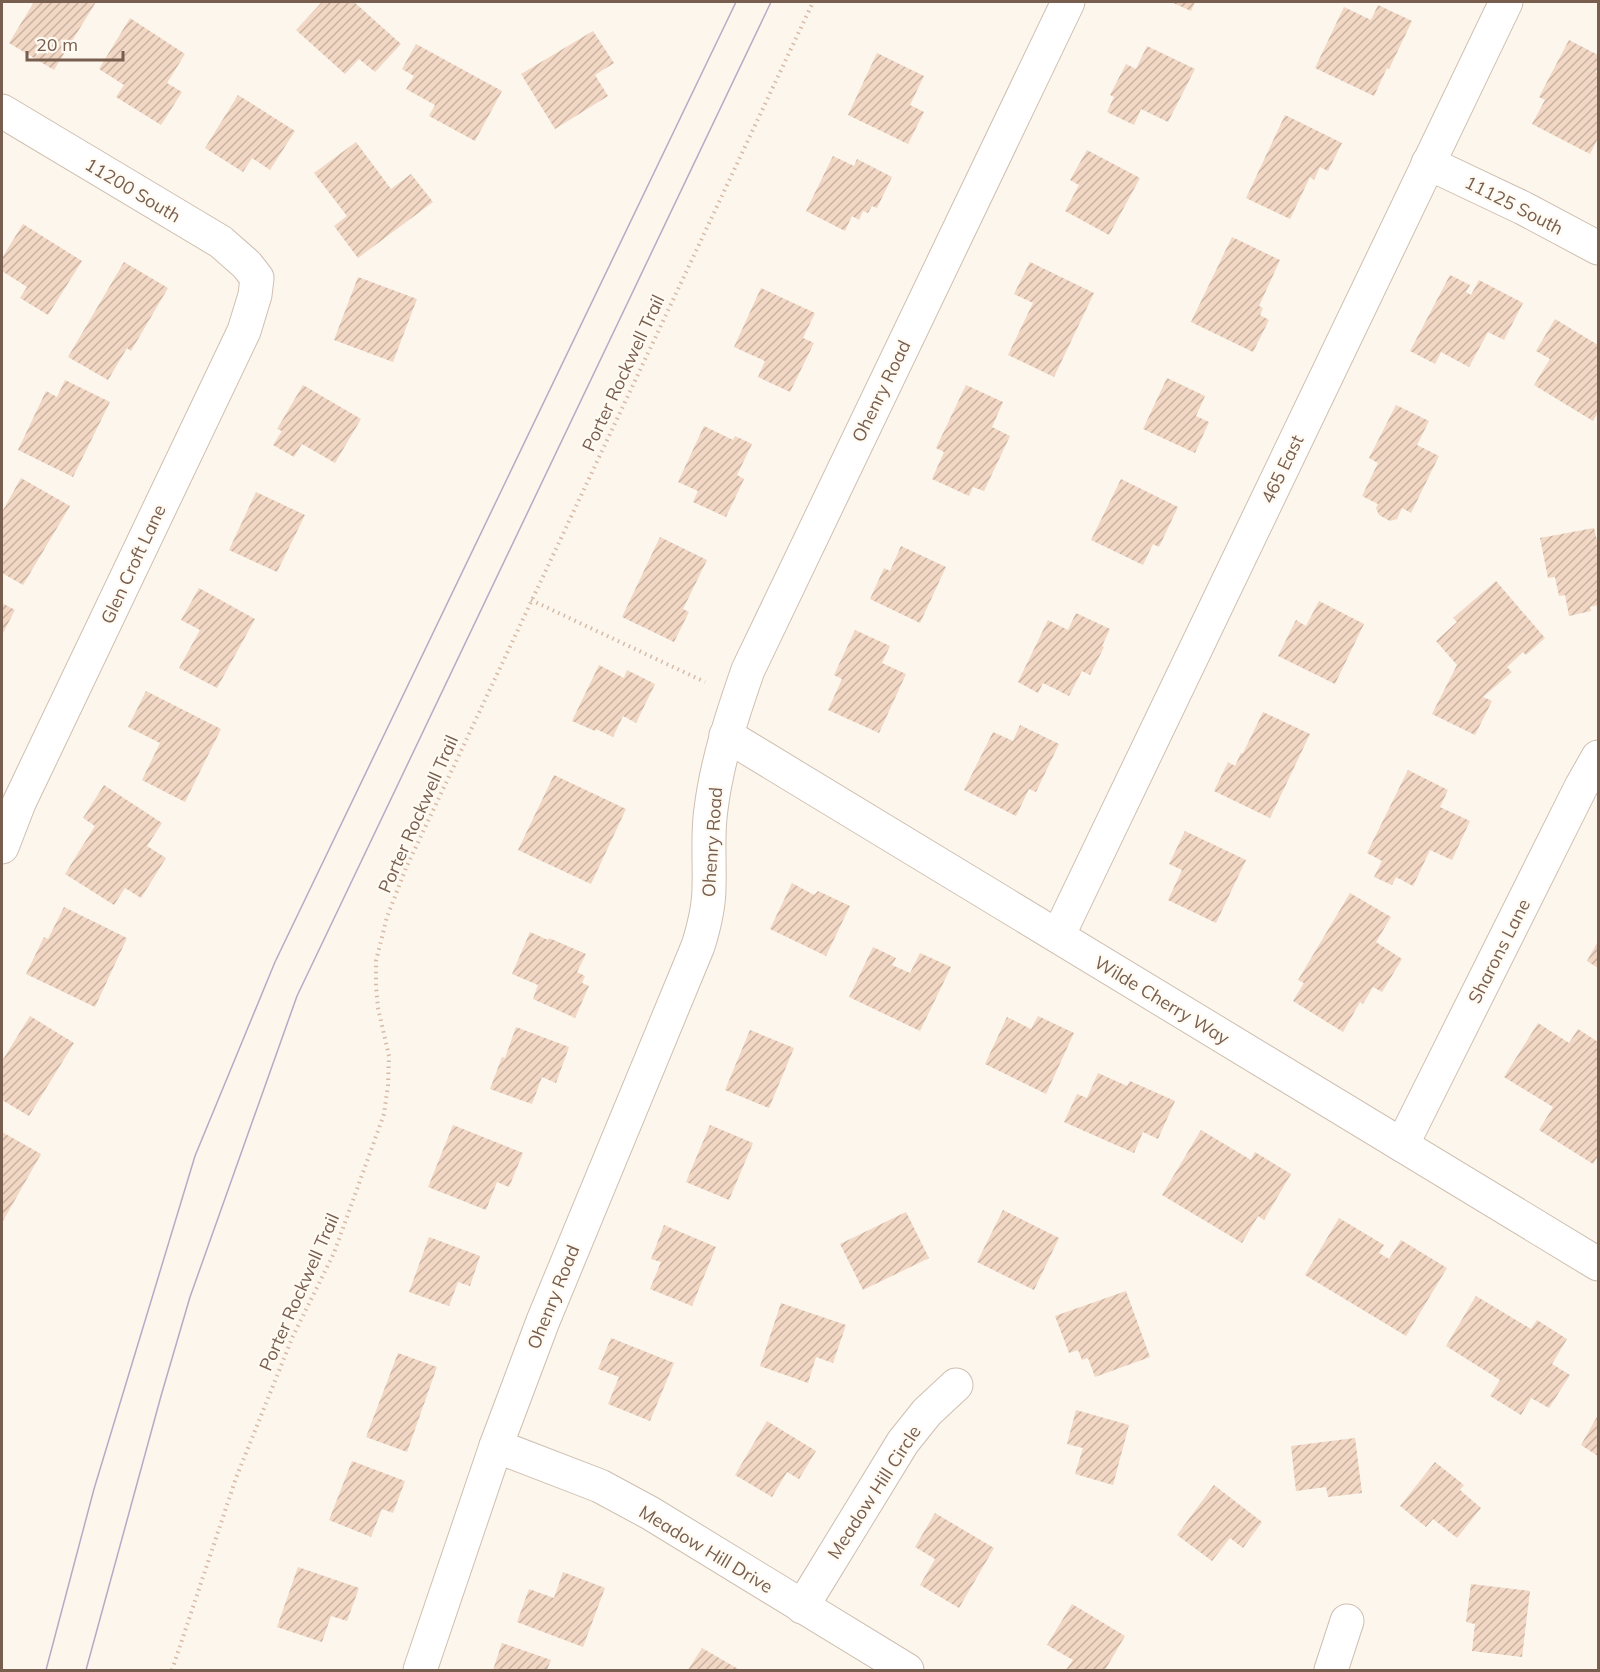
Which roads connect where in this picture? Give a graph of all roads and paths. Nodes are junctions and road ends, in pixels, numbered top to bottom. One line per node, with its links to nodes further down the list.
1 (813, 2): 8 (path, Porter Rockwell Trail)
2 (1068, 2): 10 (street, Ohenry Road)
3 (1506, 2): 5 (street, 465 East)
4 (2, 111): 7 (street, 11200 South)
5 (1428, 163): 6 (street, 11125 South); 13 (street, 465 East)
6 (1599, 248)
7 (257, 278): 12 (street, Glen Croft Lane)
8 (531, 600): 9 (path); 20 (path, Porter Rockwell Trail)
9 (705, 682)
10 (726, 735): 13 (street, Wilde Cherry Way); 17 (street, Ohenry Road)
11 (1599, 757): 14 (street, Sharons Lane)
12 (2, 847)
13 (1058, 936): 14 (street, Wilde Cherry Way)
14 (1402, 1145): 15 (street, Wilde Cherry Way)
15 (1599, 1264)
16 (956, 1386): 18 (street, Meadow Hill Circle)
17 (496, 1446): 18 (street, Meadow Hill Drive); 21 (street, Ohenry Road)
18 (802, 1607): 22 (street, Meadow Hill Drive)
19 (1347, 1621): 23 (street)
20 (172, 1671)
21 (420, 1671)
22 (907, 1671)
23 (1331, 1671)

